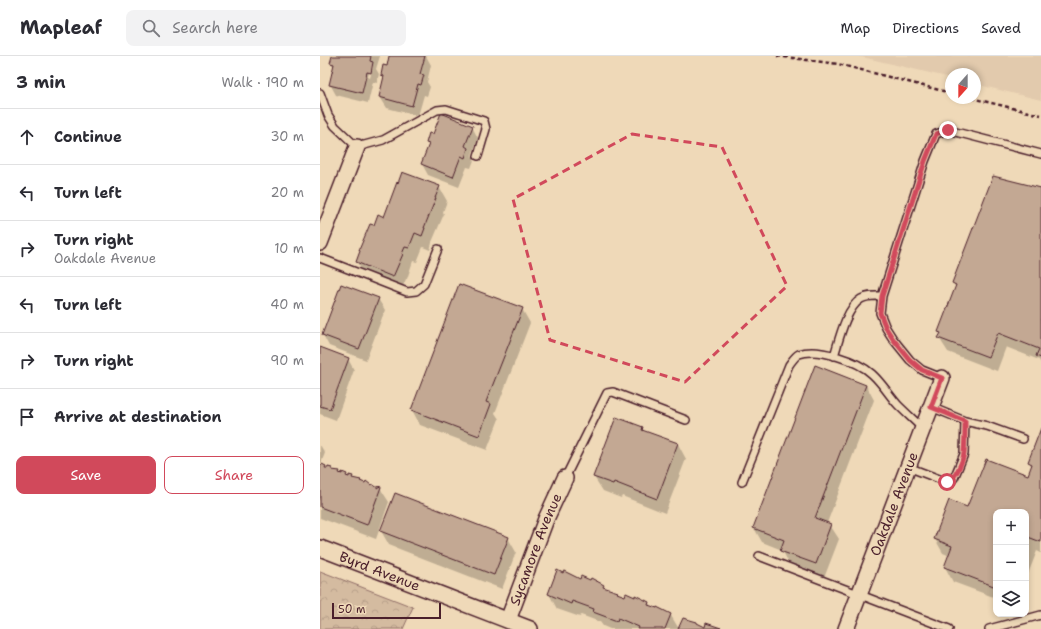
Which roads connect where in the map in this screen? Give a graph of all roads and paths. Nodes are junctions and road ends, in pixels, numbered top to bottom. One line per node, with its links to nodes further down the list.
1 (777, 56): 2 (path)
2 (945, 91)
3 (320, 93): 6 (lane)
4 (981, 100): 5 (path)
5 (1041, 115)
6 (357, 147): 8 (lane); 9 (street)
7 (1041, 154): 12 (lane)
8 (478, 156)
9 (320, 243)
10 (438, 249): 11 (lane)
11 (320, 258)
12 (882, 296): 13 (lane); 14 (lane)
13 (834, 356): 18 (lane); 22 (lane)
14 (942, 378): 15 (street, Oakdale Avenue)
15 (931, 407): 17 (lane); 18 (street, Oakdale Avenue)
16 (686, 420): 21 (lane)
17 (965, 421): 19 (lane); 20 (lane)
18 (923, 429): 20 (street, Oakdale Avenue)
19 (1023, 439)
20 (908, 467): 25 (street, Oakdale Avenue)
21 (565, 478): 27 (street, Sycamore Avenue)
22 (742, 482)
23 (320, 548): 27 (street, Byrd Avenue)
24 (759, 556): 25 (lane)
25 (859, 595): 29 (street, Oakdale Avenue); 30 (lane)
26 (1041, 615): 31 (lane)
27 (508, 620): 28 (street, Byrd Avenue)
28 (530, 629)
29 (846, 629)
30 (949, 629)
31 (989, 629)

